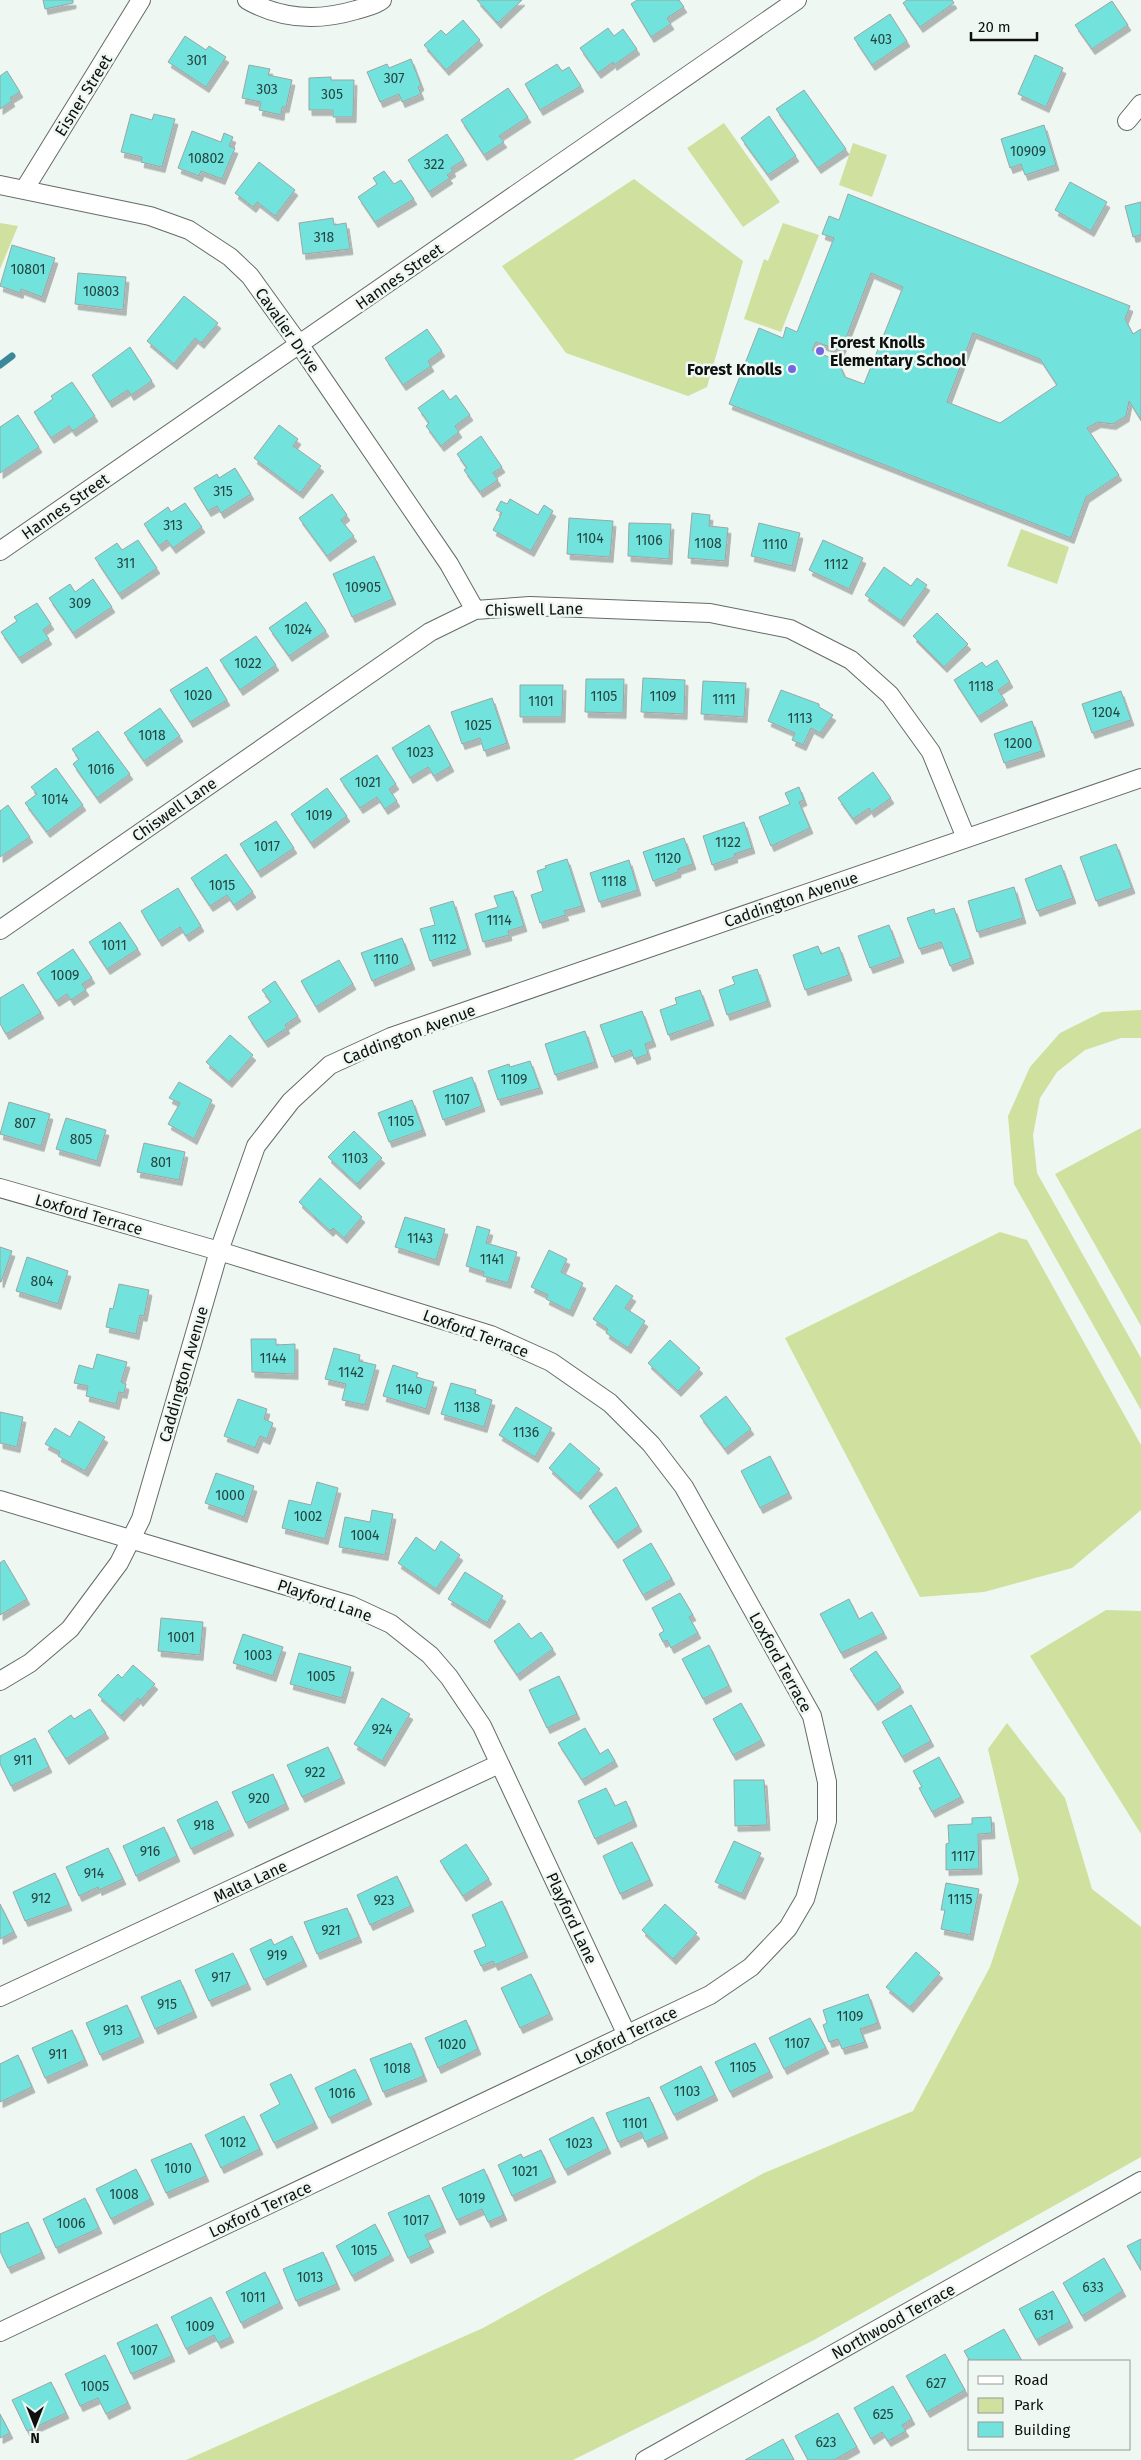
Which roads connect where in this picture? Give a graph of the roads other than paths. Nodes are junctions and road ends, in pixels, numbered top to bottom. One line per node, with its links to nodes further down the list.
1 (141, 0): 8 (street, Eisner Street)
2 (248, 0): 3 (street)
3 (382, 0)
4 (797, 0): 9 (street, Hannes Street)
5 (1141, 104): 6 (street)
6 (1127, 121)
7 (0, 186): 8 (street, Cavalier Drive)
8 (24, 190): 9 (street, Cavalier Drive)
9 (300, 344): 10 (street, Hannes Street); 11 (street, Cavalier Drive)
10 (0, 551)
11 (475, 610): 13 (street, Chiswell Lane); 14 (street, Chiswell Lane)
12 (1141, 778): 13 (street, Caddington Avenue)
13 (966, 838): 16 (street, Caddington Avenue)
14 (0, 930)
15 (0, 1188): 16 (street, Loxford Terrace)
16 (219, 1252): 18 (street, Caddington Avenue); 22 (street, Loxford Terrace)
17 (0, 1500): 18 (street, Playford Lane)
18 (130, 1540): 19 (street, Caddington Avenue); 20 (street, Playford Lane)
19 (0, 1681)
20 (499, 1764): 21 (street, Malta Lane); 22 (street, Playford Lane)
21 (0, 1997)
22 (627, 2035): 24 (street, Loxford Terrace)
23 (1141, 2181): 25 (street, Northwood Terrace)
24 (0, 2332)
25 (645, 2460)

